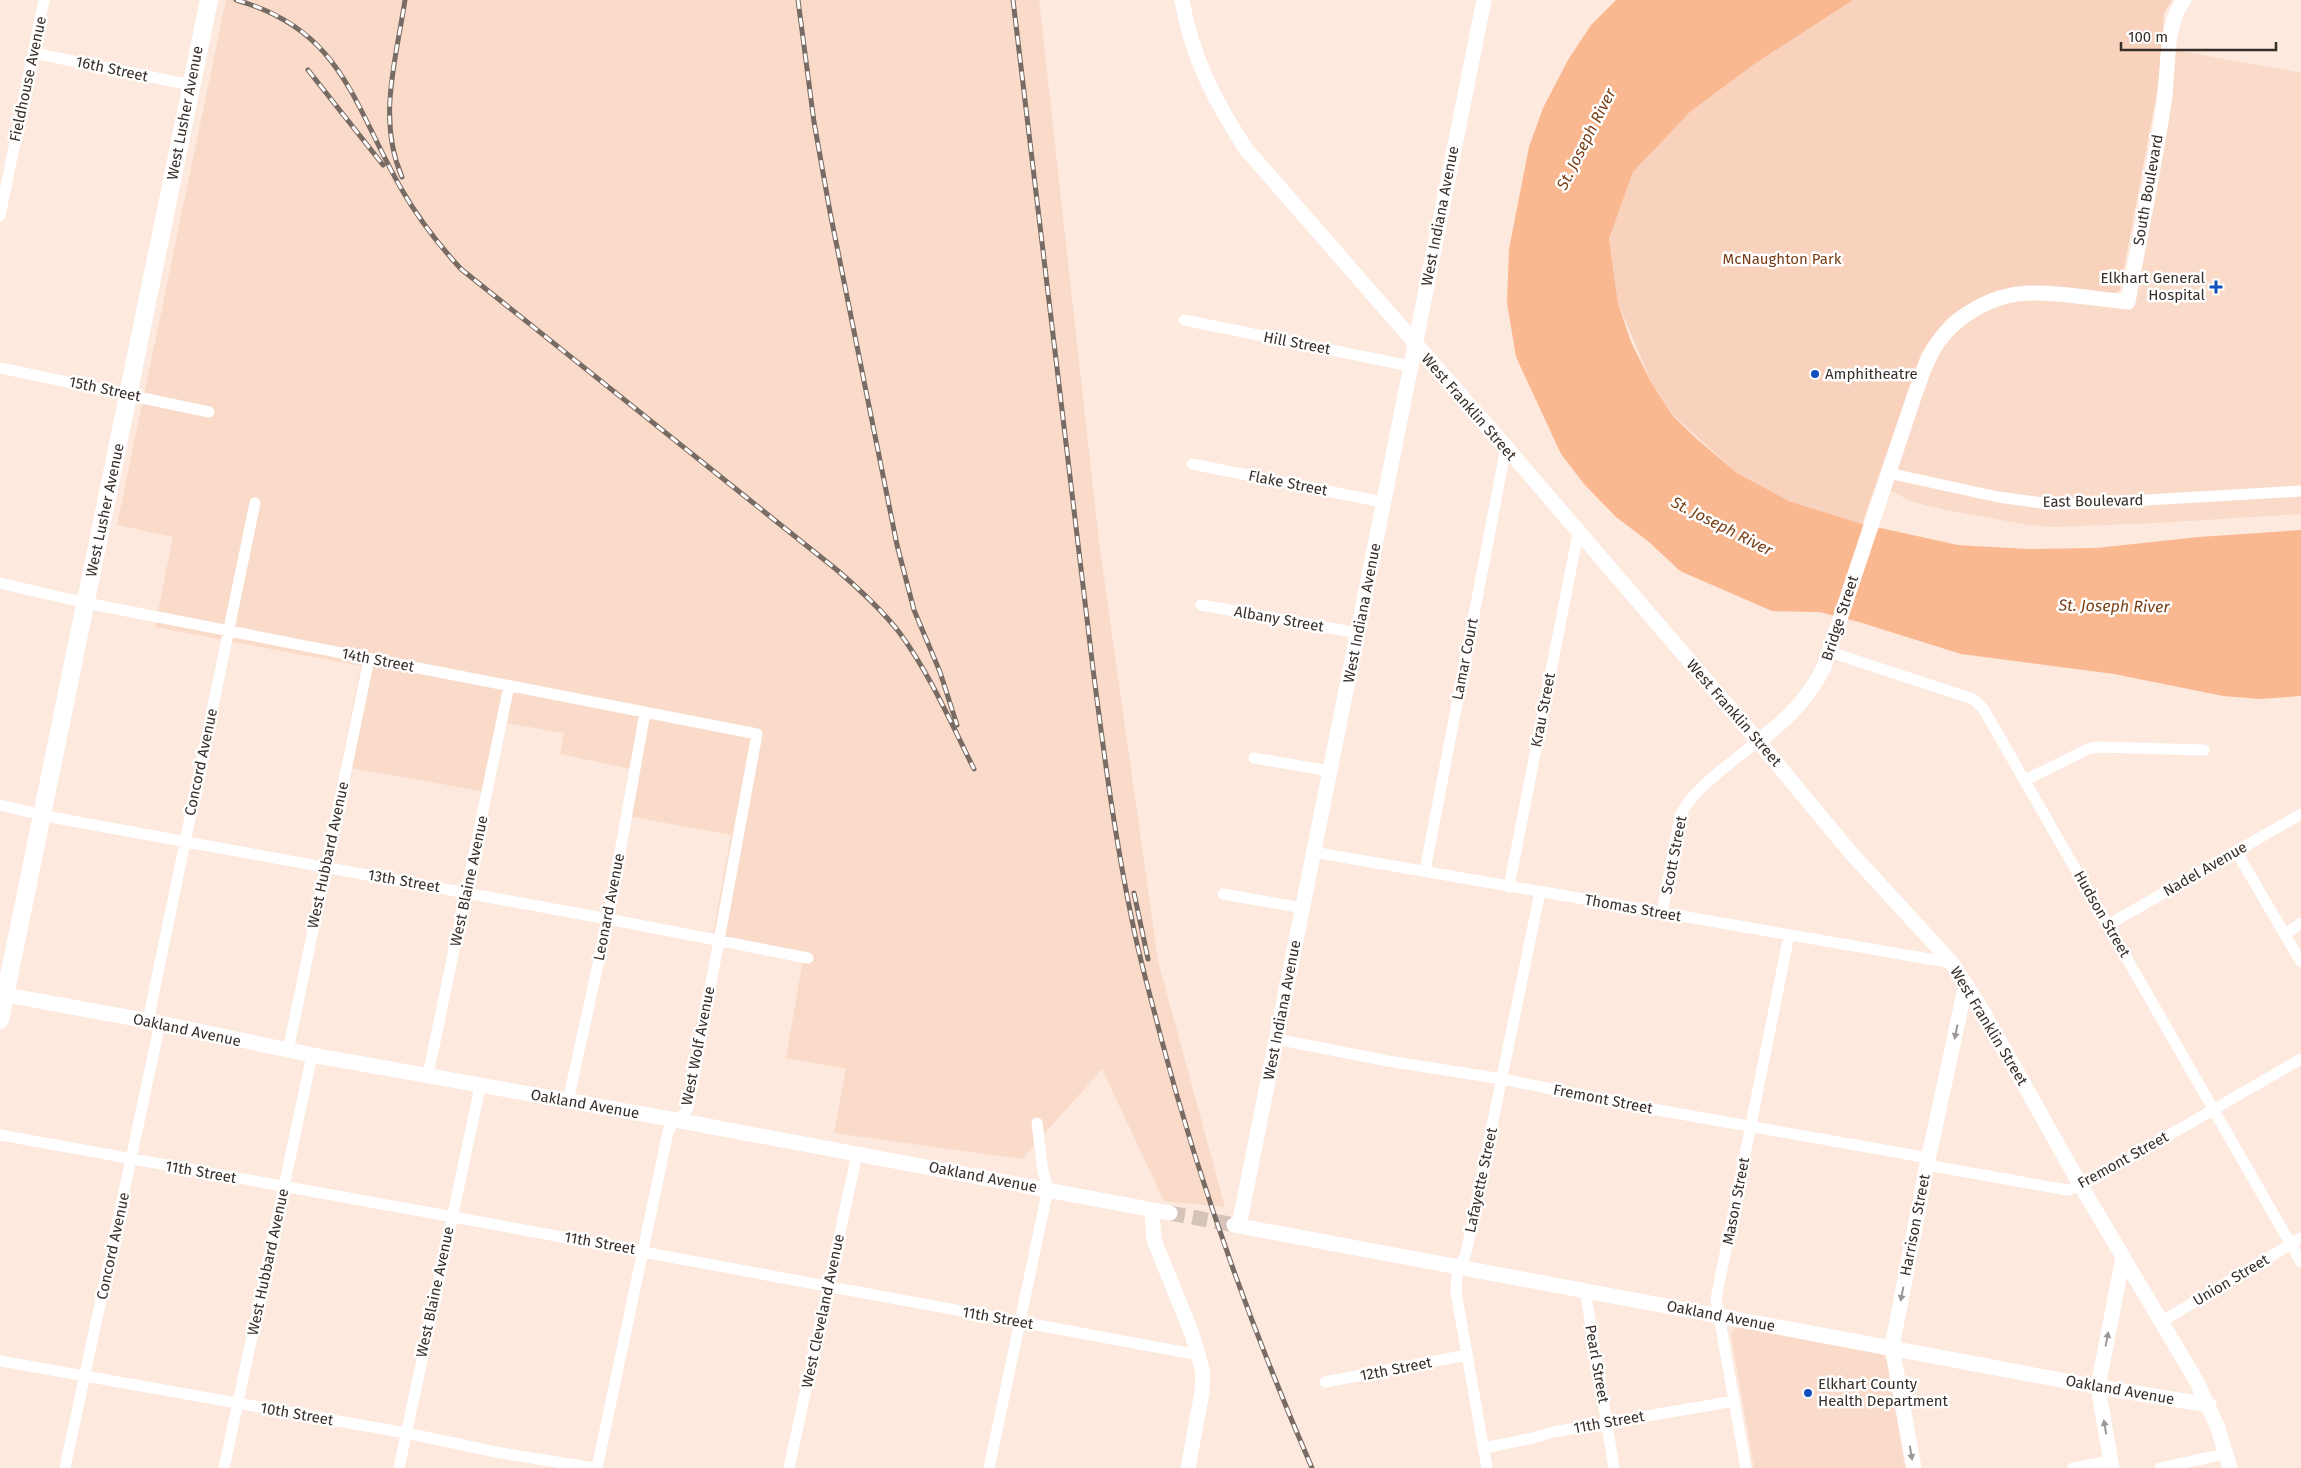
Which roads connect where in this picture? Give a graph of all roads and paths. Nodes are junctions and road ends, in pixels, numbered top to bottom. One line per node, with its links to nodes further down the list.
1 (44, 0): 6 (street, Fieldhouse Avenue)
2 (209, 0): 7 (main road, West Lusher Avenue)
3 (1182, 0): 10 (street, West Franklin Street)
4 (1484, 0): 10 (street, West Indiana Avenue)
5 (2182, 2): 17 (street, South Boulevard)
6 (33, 53): 7 (street, 16th Street); 8 (street, Fieldhouse Avenue)
7 (191, 86): 13 (main road, West Lusher Avenue)
8 (0, 216)
9 (1184, 320): 11 (street, Hill Street)
10 (1414, 344): 11 (street, West Indiana Avenue); 15 (street, West Franklin Street)
11 (1410, 366): 19 (street, West Indiana Avenue)
12 (0, 368): 13 (street, 15th Street)
13 (128, 394): 14 (street, 15th Street); 23 (main road, West Lusher Avenue)
14 (209, 412)
15 (1506, 447): 21 (street, West Franklin Street); 44 (street, Lamar Court)
16 (1192, 464): 19 (street, Flake Street)
17 (1888, 473): 18 (street, East Boulevard); 27 (street, Bridge Street)
18 (2301, 491)
19 (1383, 502): 26 (street, West Indiana Avenue)
20 (255, 503): 25 (street, Concord Avenue)
21 (1578, 533): 32 (street, West Franklin Street); 45 (street, Krau Street)
22 (0, 583): 23 (street, 14th Street)
23 (86, 603): 25 (street, 14th Street); 38 (main road, West Lusher Avenue)
24 (1201, 605): 26 (street, Albany Street)
25 (229, 631): 28 (street, 14th Street); 40 (street, Concord Avenue)
26 (1358, 633): 35 (street, West Indiana Avenue)
27 (1832, 646): 32 (street, Bridge Street); 36 (street, Hudson Street)
28 (369, 658): 29 (street, 14th Street); 43 (street, West Hubbard Avenue)
29 (509, 686): 30 (street, 14th Street); 47 (street, West Blaine Avenue)
30 (645, 713): 31 (street, 14th Street); 51 (street, Leonard Avenue)
31 (757, 734): 56 (street, West Wolf Avenue)
32 (1758, 741): 50 (street, Scott Street); 59 (street, West Franklin Street)
33 (2204, 750): 36 (street)
34 (1254, 758): 35 (street)
35 (1330, 772): 42 (street, West Indiana Avenue)
36 (2025, 780): 53 (street, Hudson Street)
37 (0, 805): 38 (street, 13th Street)
38 (42, 814): 40 (street, 13th Street); 61 (main road, West Lusher Avenue)
39 (2301, 814): 41 (street, Nadel Avenue)
40 (185, 841): 43 (street, 13th Street); 63 (street, Concord Avenue)
41 (2236, 851): 53 (street, Nadel Avenue); 54 (street)
42 (1313, 852): 44 (street, Thomas Street); 49 (street, West Indiana Avenue)
43 (325, 867): 47 (street, 13th Street); 65 (street, West Hubbard Avenue)
44 (1425, 872): 45 (street, Thomas Street)
45 (1510, 887): 46 (street, Thomas Street)
46 (1540, 892): 50 (street, Thomas Street); 69 (street, Lafayette Street)
47 (466, 893): 51 (street, 13th Street); 68 (street, West Blaine Avenue)
48 (1223, 894): 49 (street)
49 (1303, 908): 64 (street, West Indiana Avenue)
50 (1662, 913): 55 (street, Thomas Street)
51 (608, 919): 56 (street, 13th Street); 71 (street, Leonard Avenue)
52 (2301, 923): 54 (street)
53 (2108, 925): 72 (street, Hudson Street)
54 (2285, 934): 58 (street)
55 (1790, 935): 59 (street, Thomas Street); 75 (street, Mason Street)
56 (718, 942): 57 (street, 13th Street); 73 (street, West Wolf Avenue)
57 (808, 958)
58 (2301, 962)
59 (1952, 963): 60 (street, West Franklin Street)
60 (1966, 984): 79 (street, Harrison Street, one-way to 79); 80 (street, West Franklin Street)
61 (3, 995): 62 (main road, West Lusher Avenue); 63 (street, Oakland Avenue)
62 (0, 1020)
63 (154, 1022): 65 (street, Oakland Avenue); 78 (street, Concord Avenue)
64 (1276, 1039): 69 (street, Fremont Street); 86 (street, West Indiana Avenue)
65 (288, 1051): 66 (street, Oakland Avenue)
66 (312, 1056): 68 (street, Oakland Avenue); 81 (street, West Hubbard Avenue)
67 (2301, 1059): 72 (street, Fremont Street)
68 (428, 1075): 70 (street, Oakland Avenue)
69 (1502, 1079): 75 (street, Fremont Street); 92 (street, Lafayette Street)
70 (480, 1087): 71 (street, Oakland Avenue); 85 (street, West Blaine Avenue)
71 (568, 1101): 73 (street, Oakland Avenue)
72 (2214, 1109): 80 (street, Fremont Street); 88 (street, Hudson Street)
73 (676, 1120): 77 (street, Oakland Avenue); 89 (street, West Wolf Avenue)
74 (1037, 1123): 82 (street)
75 (1751, 1126): 79 (street, Fremont Street); 95 (street, Mason Street)
76 (0, 1135): 78 (street, 11th Street)
77 (857, 1154): 82 (street, Oakland Avenue); 93 (street, West Cleveland Avenue)
78 (131, 1159): 81 (street, 11th Street); 102 (street, Concord Avenue)
79 (1928, 1161): 80 (street, Fremont Street); 98 (street, Harrison Street, one-way to 98)
80 (2081, 1186): 90 (street, West Franklin Street)
81 (284, 1187): 85 (street, 11th Street); 106 (street, West Hubbard Avenue)
82 (1048, 1190): 83 (street, Oakland Avenue); 96 (street)
83 (1152, 1210): 84 (street, Oakland Avenue); 99 (street)
84 (1170, 1213)
85 (451, 1218): 89 (street, 11th Street); 109 (street, West Blaine Avenue)
86 (1237, 1226): 92 (street, Oakland Avenue)
87 (2301, 1238): 88 (street, Union Street)
88 (2291, 1244): 91 (street, Hudson Street); 97 (street, Union Street)
89 (643, 1250): 93 (street, 11th Street); 116 (street, West Wolf Avenue)
90 (2123, 1256): 97 (street, West Franklin Street); 104 (street, one-way to 90)
91 (2301, 1262)
92 (1460, 1266): 94 (street, Oakland Avenue); 100 (street, Lafayette Street)
93 (828, 1287): 96 (street, 11th Street); 117 (street, West Cleveland Avenue)
94 (1585, 1290): 95 (street, Oakland Avenue); 108 (street, Pearl Street)
95 (1718, 1315): 98 (street, Oakland Avenue); 105 (street, Mason Street)
96 (1019, 1322): 99 (street, 11th Street); 118 (street)
97 (2162, 1322): 107 (street, West Franklin Street)
98 (1892, 1347): 104 (street, Oakland Avenue); 123 (street, Harrison Street, one-way to 123)
99 (1199, 1355): 119 (street)
100 (1467, 1355): 103 (street, 12th Street); 110 (street, Lafayette Street)
101 (0, 1361): 102 (street, 10th Street)
102 (85, 1377): 106 (street, 10th Street); 113 (street, Concord Avenue)
103 (1325, 1382)
104 (2098, 1387): 107 (street, Oakland Avenue); 112 (street, one-way to 104)
105 (1735, 1401): 108 (street, 11th Street); 122 (street, Mason Street)
106 (237, 1404): 109 (street, 10th Street); 114 (street, West Hubbard Avenue)
107 (2209, 1405): 111 (street, West Franklin Street)
108 (1606, 1422): 110 (street, 11th Street); 121 (street, Pearl Street)
109 (406, 1433): 115 (street, West Blaine Avenue); 116 (street, 10th Street)
110 (1484, 1448): 120 (street, Lafayette Street)
111 (2228, 1461): 125 (street)
112 (2112, 1465): 124 (street)
113 (65, 1468)
114 (224, 1468)
115 (399, 1468)
116 (595, 1468)
117 (789, 1468)
118 (989, 1468)
119 (1188, 1468)
120 (1487, 1468)
121 (1614, 1468)
122 (1746, 1468)
123 (1914, 1468)
124 (2073, 1468)
125 (2160, 1468)

